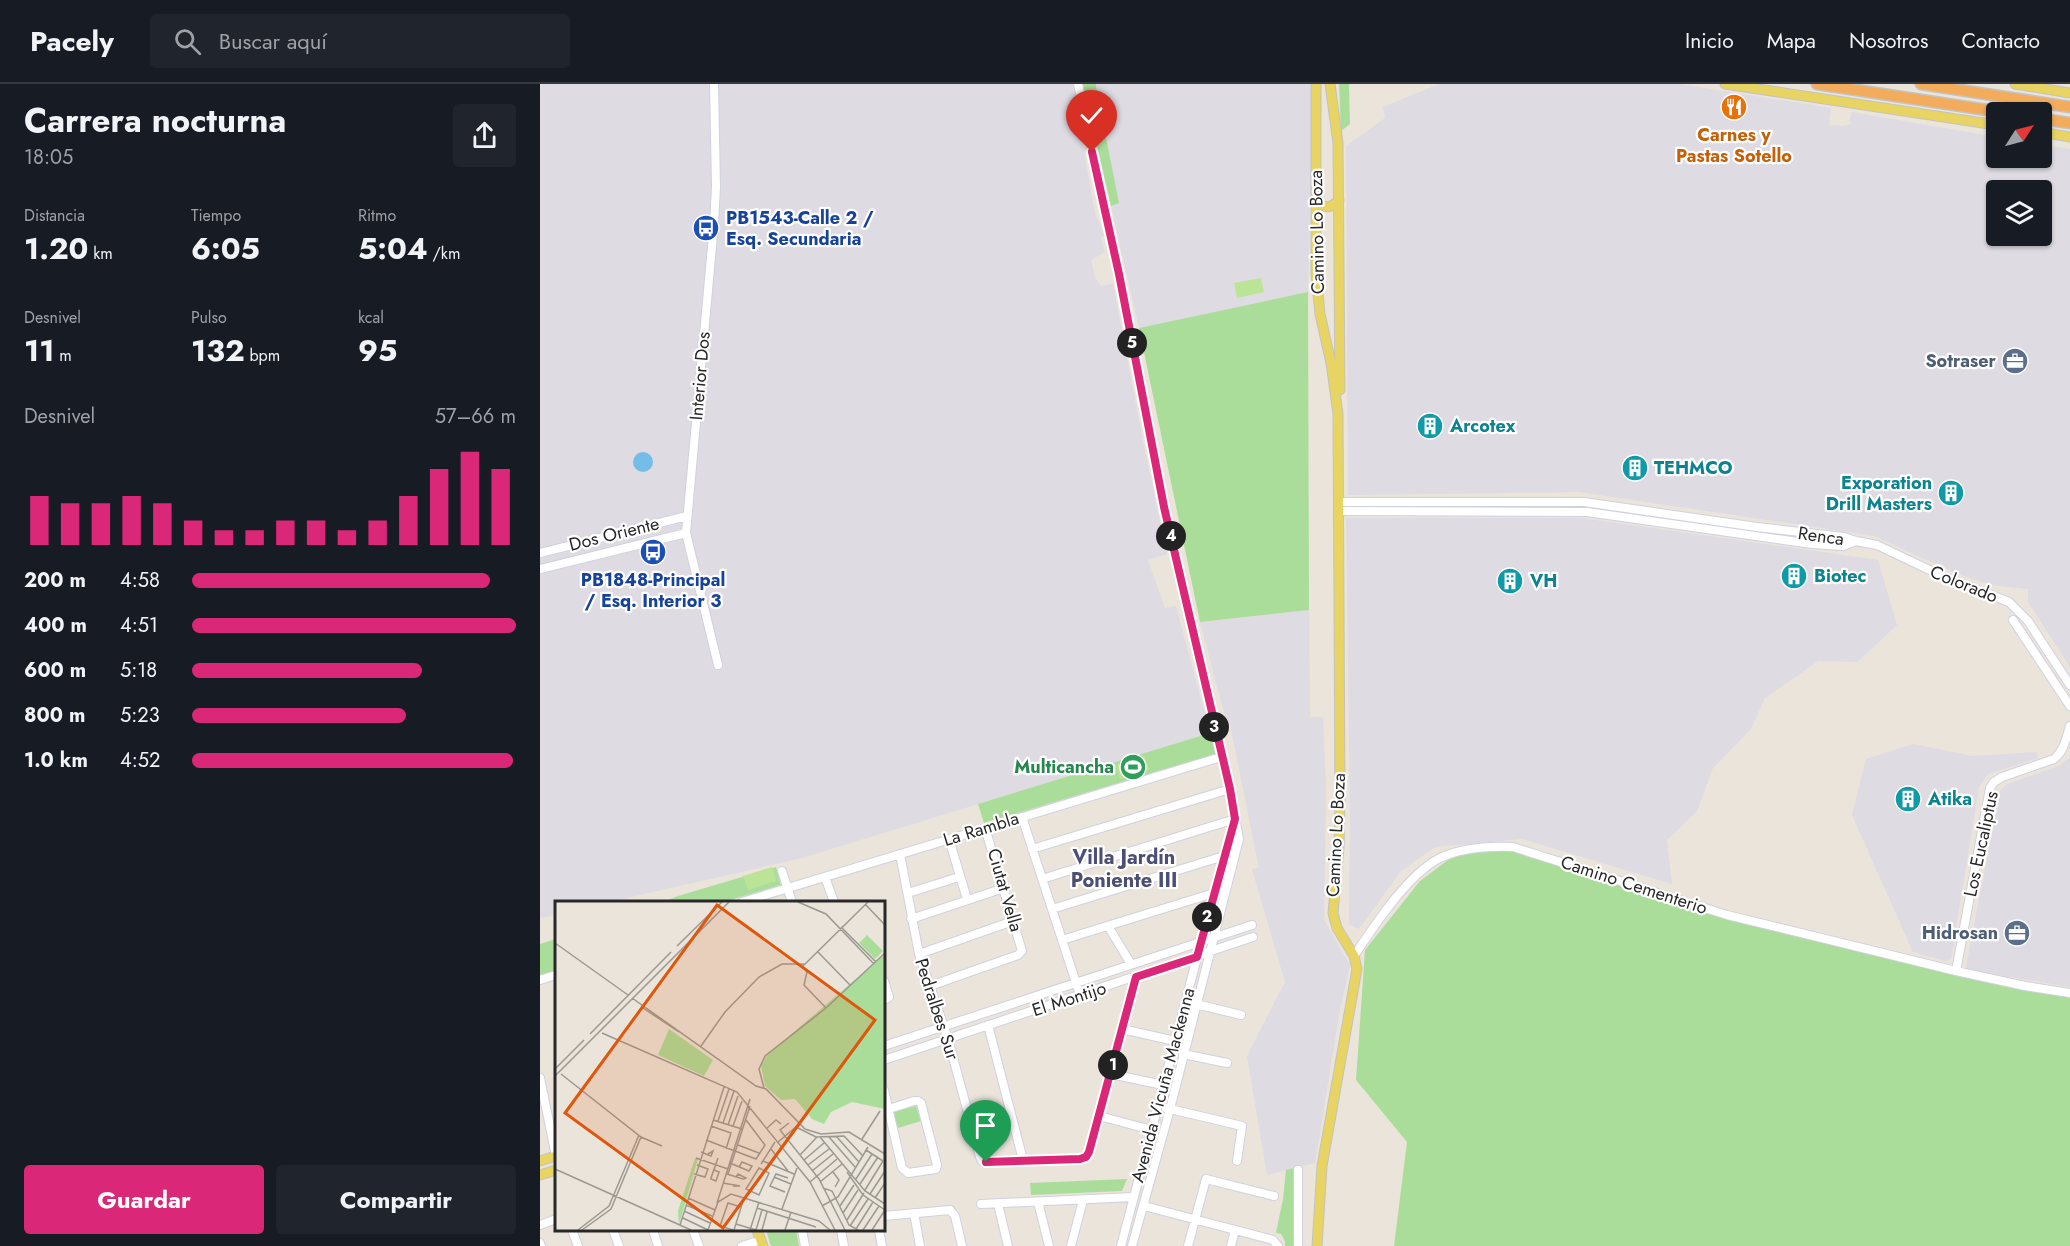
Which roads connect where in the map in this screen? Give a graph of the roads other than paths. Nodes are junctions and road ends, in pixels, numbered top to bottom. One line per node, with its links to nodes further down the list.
1 (714, 84): 25 (street, Interior Dos)
2 (1078, 84): 37 (street)
3 (1316, 84): 17 (main road, Camino Lo Boza)
4 (1330, 84): 18 (main road, Camino Lo Boza)
5 (1725, 84): 13 (main road)
6 (1817, 84): 11 (highway)
7 (1921, 84): 10 (highway)
8 (2015, 84): 9 (main road)
9 (2070, 93)
10 (2070, 107)
11 (1986, 110)
12 (2052, 120): 14 (highway)
13 (1986, 123)
14 (2070, 123)
15 (2052, 134): 16 (main road)
16 (2070, 137)
17 (1316, 199): 18 (main road); 19 (main road, Camino Lo Boza)
18 (1339, 200): 19 (main road, Camino Lo Boza)
19 (1338, 414): 22 (main road, Camino Lo Boza)
20 (1523, 501): 21 (street, Renca); 23 (street); 27 (street, Renca)
21 (1405, 502): 22 (street, Renca); 24 (street)
22 (1338, 507): 24 (street, Renca); 69 (main road, Camino Lo Boza)
23 (1523, 511): 24 (street, Renca); 29 (street, Renca)
24 (1406, 512)
25 (687, 516): 26 (street, Interior Dos); 30 (street, Dos Oriente)
26 (686, 532): 31 (street, Dos Oriente); 33 (street, Interior Dos)
27 (1814, 534): 28 (street, Renca); 29 (street)
28 (1856, 541): 29 (street, Renca); 34 (street, Colorado)
29 (1812, 544)
30 (540, 553)
31 (540, 569)
32 (2013, 620): 35 (street, Colorado)
33 (718, 665)
34 (2070, 685)
35 (2070, 706)
36 (2070, 726): 72 (street, Los Eucaliptus)
37 (1221, 757): 38 (street); 39 (street, La Rambla)
38 (1230, 789): 40 (street); 43 (street)
39 (1022, 817): 41 (street, La Rambla); 43 (street)
40 (1235, 819): 45 (street, Avenida Vicuña Mackenna); 49 (street); 63 (street, Avenida Vicuña Mackenna)
41 (985, 828): 42 (street, La Rambla); 51 (street, Ciutat Vella)
42 (949, 839): 44 (street, La Rambla); 48 (street)
43 (1032, 849): 49 (street)
44 (900, 854): 47 (street, La Rambla); 53 (street, Pedralbes Sur)
45 (1224, 856): 52 (street, Avenida Vicuña Mackenna); 58 (street)
46 (782, 871): 50 (street)
47 (825, 877): 50 (street, La Rambla); 57 (street)
48 (959, 877): 53 (street); 54 (street)
49 (1042, 879): 58 (street)
50 (788, 888): 55 (street, La Rambla); 56 (street)
51 (1004, 888): 54 (street); 60 (street, Ciutat Vella)
52 (1214, 893): 62 (street); 66 (street, Avenida Vicuña Mackenna)
53 (908, 894): 59 (street, Pedralbes Sur)
54 (967, 899): 59 (street)
55 (750, 901)
56 (791, 901)
57 (833, 901)
58 (1052, 909): 65 (street)
59 (911, 918): 68 (street, Pedralbes Sur)
60 (1013, 921): 68 (street); 78 (street, Ciutat Vella)
61 (1252, 925): 63 (street, El Montijo)
62 (1108, 926): 65 (street); 71 (street)
63 (1215, 937): 66 (street, El Montijo); 67 (street, Avenida Vicuña Mackenna)
64 (1253, 937): 67 (street, El Montijo)
65 (1062, 940): 76 (street)
66 (1201, 941): 70 (street, Avenida Vicuña Mackenna); 71 (street, El Montijo)
67 (1210, 952): 70 (street, El Montijo); 82 (street, Avenida Vicuña Mackenna)
68 (919, 954): 78 (street, Pedralbes Sur)
69 (1354, 956): 72 (street, Camino Cementerio); 152 (main road, Camino Lo Boza)
70 (1197, 957): 74 (street, El Montijo); 88 (street, Avenida Vicuña Mackenna)
71 (1131, 964): 76 (street, El Montijo)
72 (1956, 971): 79 (street, Camino Cementerio)
73 (555, 975): 75 (street)
74 (1136, 977): 80 (street, El Montijo); 86 (street)
75 (540, 980)
76 (1076, 982): 80 (street); 85 (street, El Montijo)
77 (885, 984): 81 (street)
78 (930, 986): 85 (street, Pedralbes Sur)
79 (2070, 993)
80 (1080, 995): 84 (street, El Montijo)
81 (885, 1000)
82 (1197, 1004): 83 (street); 90 (street, Avenida Vicuña Mackenna)
83 (1241, 1015)
84 (988, 1025): 87 (street, El Montijo); 105 (street)
85 (943, 1026): 87 (street, Pedralbes Sur); 89 (street, El Montijo)
86 (1122, 1029): 88 (street); 93 (street)
87 (948, 1039): 91 (street, El Montijo); 105 (street, Pedralbes Sur)
88 (1175, 1041): 95 (street, Avenida Vicuña Mackenna)
89 (885, 1046)
90 (1183, 1054): 92 (street); 99 (street, Avenida Vicuña Mackenna)
91 (885, 1060)
92 (1227, 1063)
93 (1111, 1074): 95 (street); 100 (street)
94 (540, 1078): 102 (street)
95 (1163, 1085): 97 (street, Avenida Vicuña Mackenna)
96 (885, 1094): 98 (street)
97 (1158, 1106): 99 (street); 101 (street, Avenida Vicuña Mackenna)
98 (889, 1109): 98 (street)
99 (1170, 1109): 106 (street); 110 (street, Avenida Vicuña Mackenna)
100 (1099, 1116): 101 (street); 105 (street)
101 (1152, 1130): 108 (street, Avenida Vicuña Mackenna)
102 (555, 1151)
103 (555, 1156): 104 (main road)
104 (540, 1161)
105 (1023, 1161)
106 (1237, 1161)
107 (555, 1170): 111 (main road)
108 (1141, 1170): 110 (street); 113 (street, Avenida Vicuña Mackenna)
109 (1298, 1170): 151 (street)
110 (1153, 1173): 118 (street, Avenida Vicuña Mackenna)
111 (540, 1175)
112 (1274, 1196): 122 (street)
113 (1133, 1197): 114 (street); 146 (street, Avenida Vicuña Mackenna)
114 (1083, 1200): 115 (street); 145 (street)
115 (1038, 1202): 117 (street); 144 (street)
116 (981, 1204): 117 (street)
117 (998, 1204): 143 (street)
118 (1144, 1206): 122 (street); 147 (street, Avenida Vicuña Mackenna)
119 (914, 1213): 120 (street); 141 (street); 142 (street)
120 (885, 1216)
121 (555, 1219): 123 (street)
122 (1195, 1220): 124 (street); 148 (street)
123 (540, 1224)
124 (1235, 1230): 149 (street); 150 (street)
125 (572, 1231): 133 (street)
126 (613, 1231): 134 (street)
127 (653, 1231): 135 (street)
128 (693, 1231): 136 (street)
129 (802, 1231): 138 (street)
130 (841, 1231): 139 (street)
131 (879, 1231): 140 (street)
132 (762, 1243): 137 (street)
133 (578, 1246)
134 (619, 1246)
135 (658, 1246)
136 (699, 1246)
137 (742, 1246)
138 (805, 1246)
139 (844, 1246)
140 (882, 1246)
141 (920, 1246)
142 (962, 1246)
143 (1008, 1246)
144 (1049, 1246)
145 (1071, 1246)
146 (1120, 1246)
147 (1132, 1246)
148 (1188, 1246)
149 (1231, 1246)
150 (1278, 1246)
151 (1298, 1246)
152 (1317, 1246)

